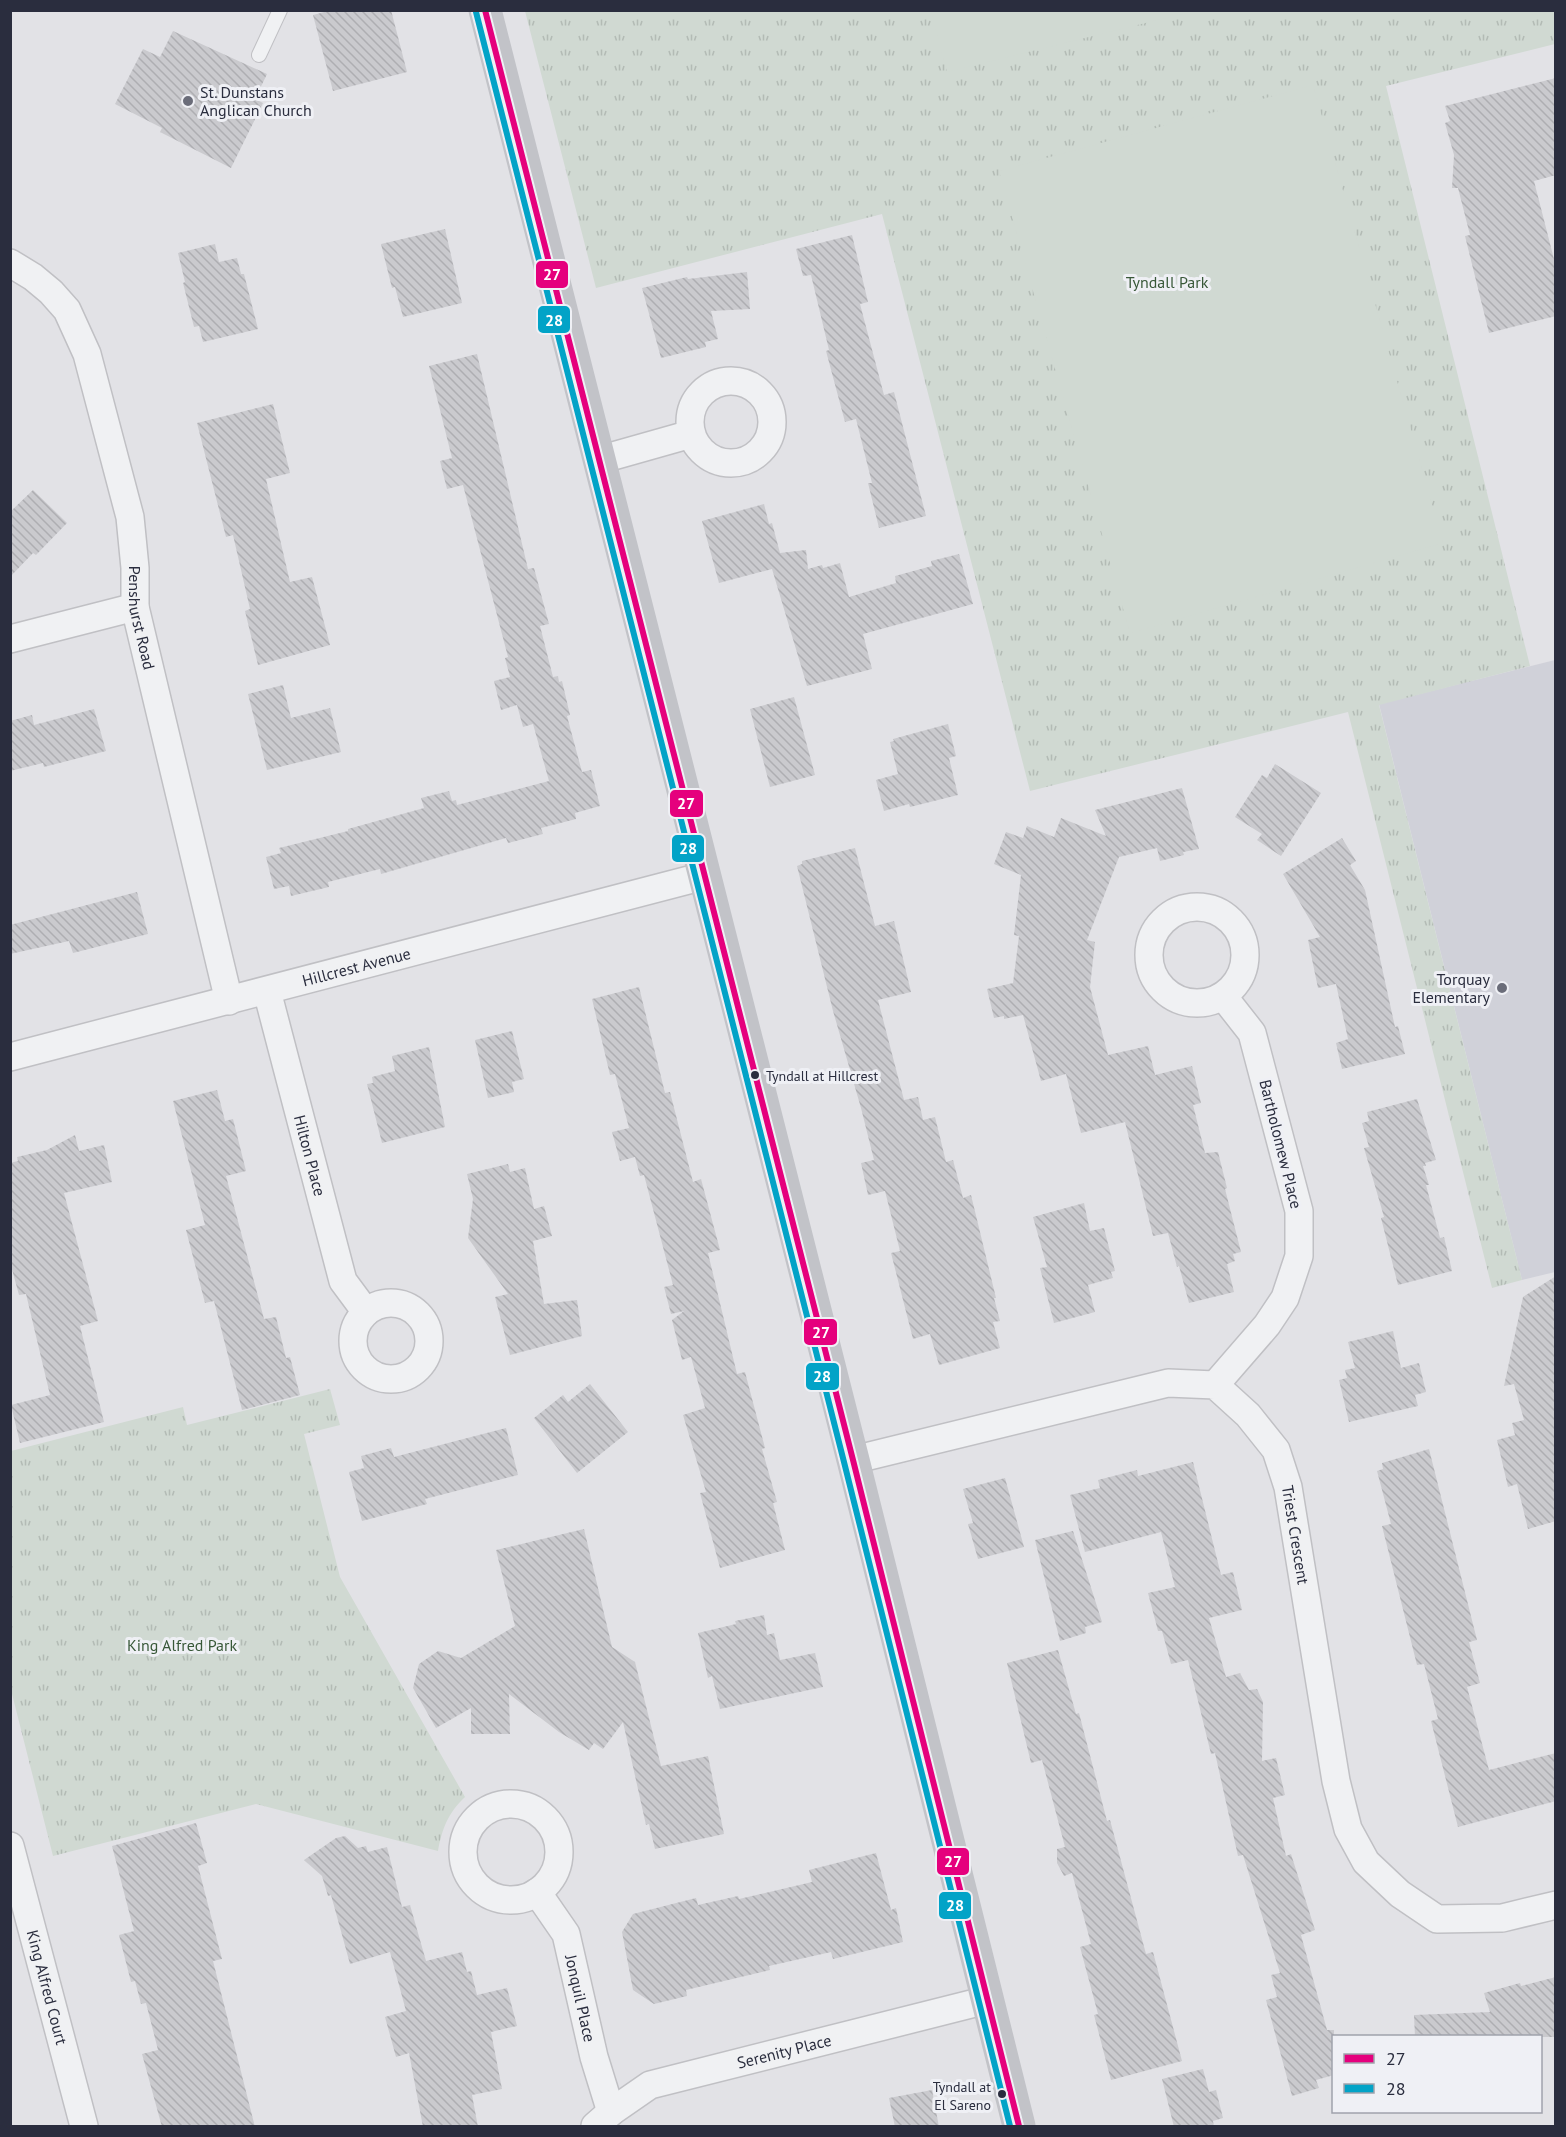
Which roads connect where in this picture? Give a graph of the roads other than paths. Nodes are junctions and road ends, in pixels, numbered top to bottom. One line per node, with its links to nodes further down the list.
1 (280, 10): 3 (lane)
2 (484, 10): 6 (street)
3 (259, 55)
4 (10, 263): 7 (street, Penshurst Road)
5 (691, 434): 6 (street)
6 (598, 460): 9 (street)
7 (135, 608): 8 (street); 12 (street, Penshurst Road)
8 (10, 639)
9 (704, 876): 10 (street, Hillcrest Avenue); 16 (street)
10 (267, 991): 12 (street, Hillcrest Avenue); 14 (street, Hilton Place)
11 (1223, 996): 15 (street, Bartholomew Place)
12 (229, 1001): 13 (street, Hillcrest Avenue)
13 (10, 1057)
14 (366, 1312)
15 (1215, 1385): 16 (street); 20 (street, Triest Crescent)
16 (853, 1460): 21 (street)
17 (10, 1846): 18 (street, King Alfred Court)
18 (15, 1881): 23 (street, King Alfred Court)
19 (537, 1892): 22 (street, Jonquil Place)
20 (1556, 1905)
21 (987, 2000): 22 (street, Serenity Place); 24 (street)
22 (603, 2119)
23 (84, 2127)
24 (1019, 2127)

